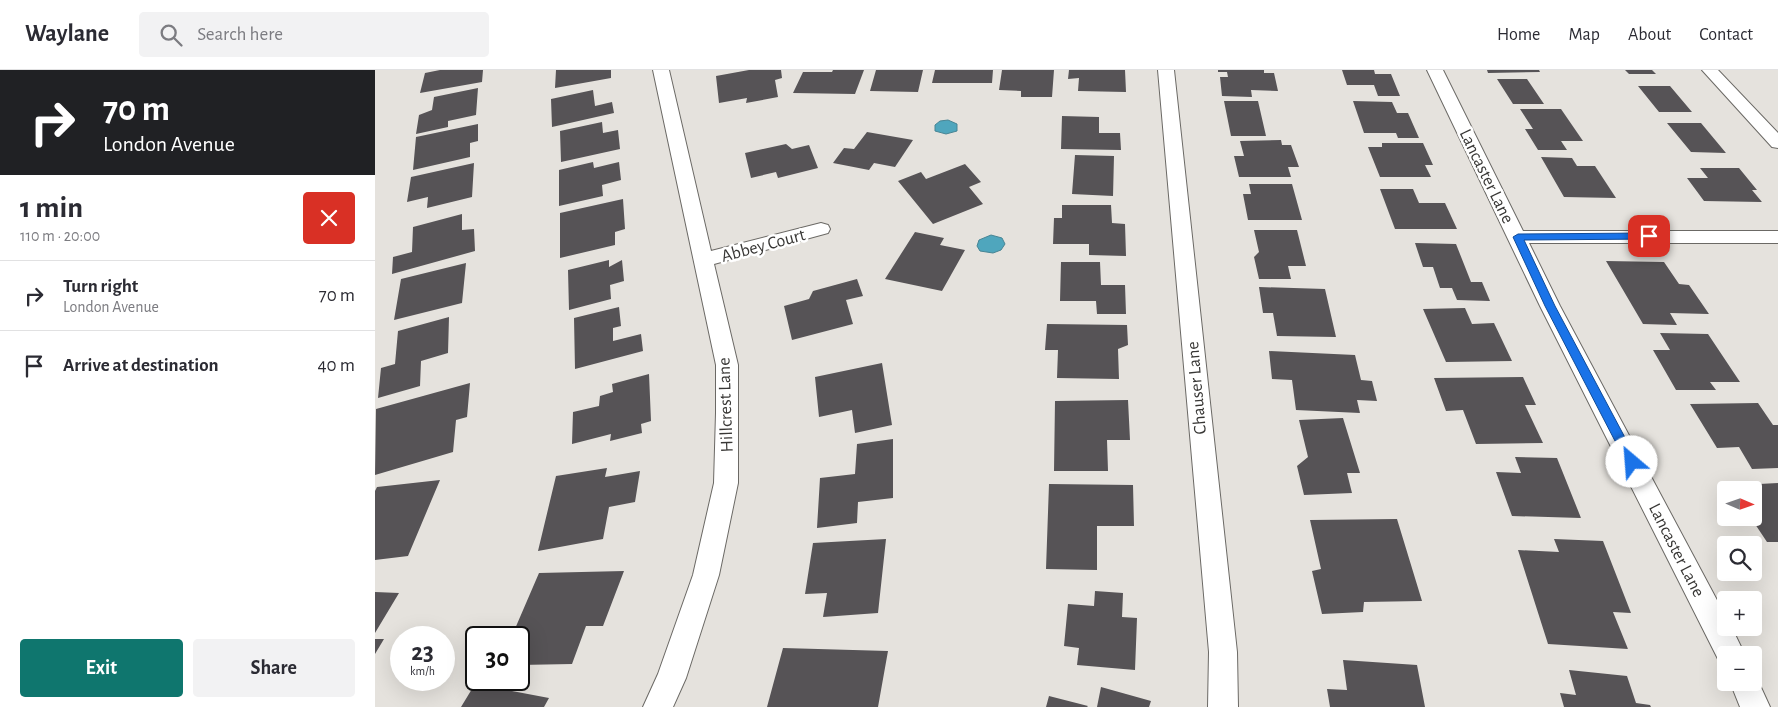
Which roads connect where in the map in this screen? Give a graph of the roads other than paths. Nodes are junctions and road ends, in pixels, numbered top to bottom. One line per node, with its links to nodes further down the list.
1 (661, 70): 9 (street, Hillcrest Lane)
2 (1166, 70): 13 (street, Chauser Lane)
3 (1435, 70): 7 (street, Lancaster Lane)
4 (1710, 70): 5 (street)
5 (1778, 144)
6 (821, 229): 9 (street, Abbey Court)
7 (1518, 237): 8 (street); 10 (street, Lancaster Lane)
8 (1778, 237)
9 (704, 260): 12 (street, Hillcrest Lane)
10 (1726, 646)
11 (1748, 691): 14 (street)
12 (658, 707)
13 (1223, 707)
14 (1755, 707)

